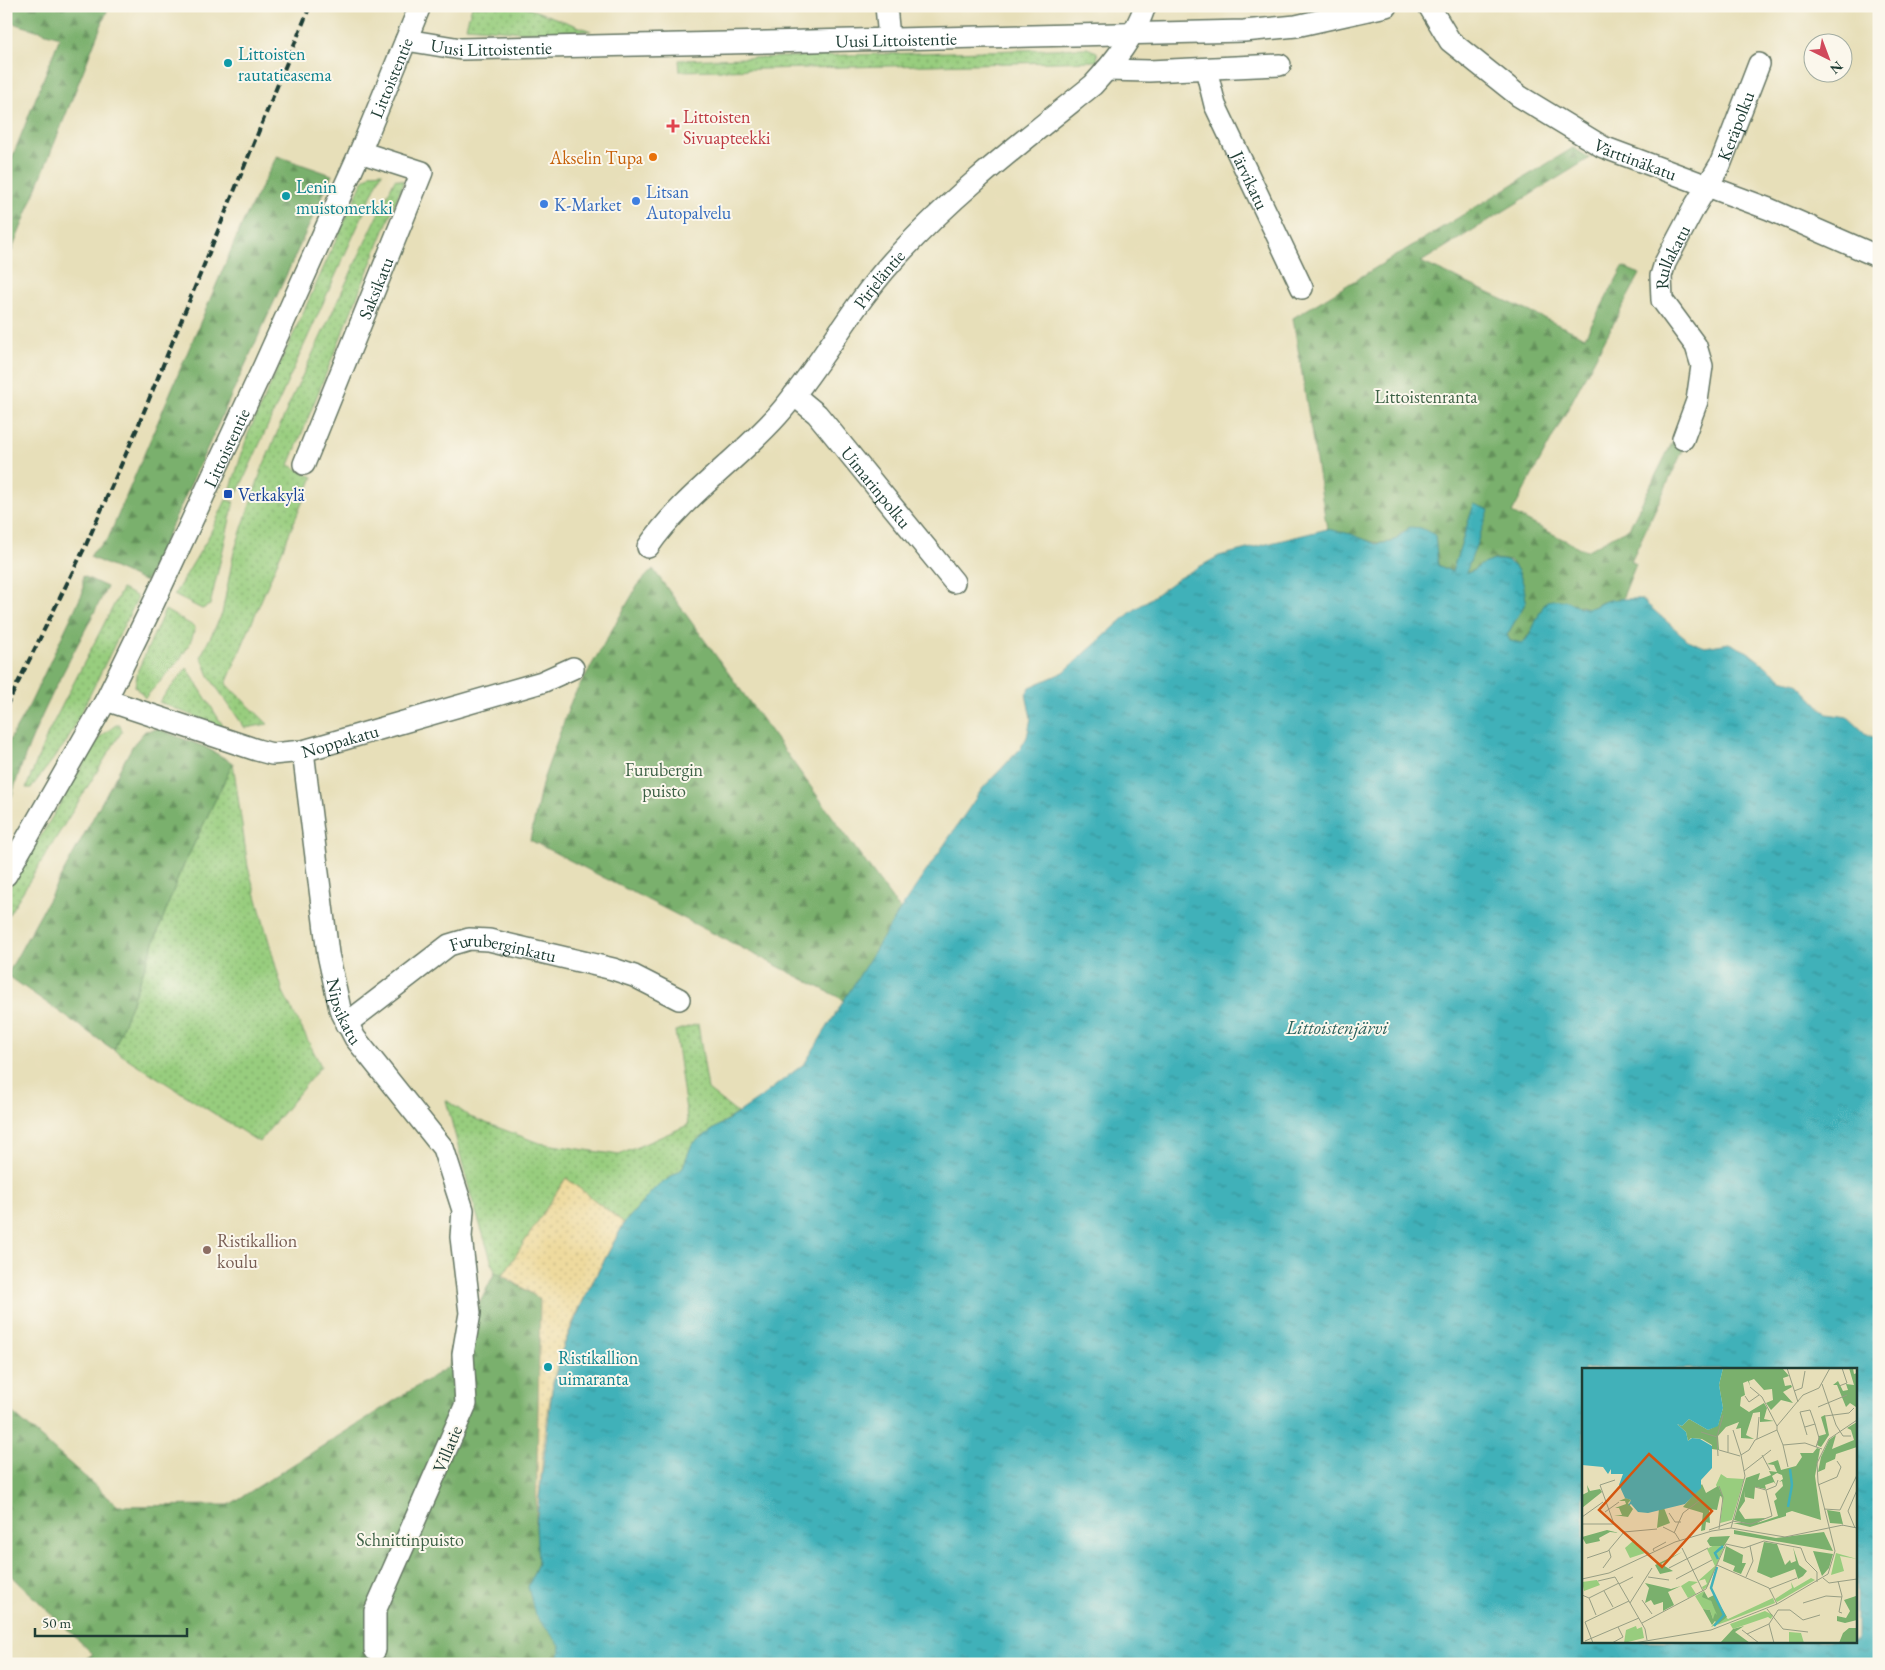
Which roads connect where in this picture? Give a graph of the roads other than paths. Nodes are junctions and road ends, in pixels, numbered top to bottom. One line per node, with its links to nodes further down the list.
1 (420, 6): 8 (street, Littoistentie)
2 (886, 6): 7 (street)
3 (1145, 6): 6 (street, Pirjeläntie)
4 (1386, 6): 6 (street, Uusi Littoistentie)
5 (1429, 6): 14 (street, Värttinäkatu)
6 (1132, 33): 7 (street, Uusi Littoistentie); 12 (street, Pirjeläntie)
7 (889, 38): 8 (street, Uusi Littoistentie)
8 (406, 40): 13 (street, Littoistentie)
9 (1759, 64): 14 (street, Keräpolku)
10 (1280, 65): 11 (street)
11 (1206, 68): 12 (street); 16 (street, Järvikatu)
12 (1106, 70): 17 (street, Pirjeläntie)
13 (360, 152): 19 (street, Saksikatu); 23 (street, Littoistentie)
14 (1708, 186): 15 (street, Värttinäkatu); 18 (street, Rullakatu)
15 (1879, 257)
16 (1302, 288)
17 (794, 395): 20 (street, Pirjeläntie); 21 (street, Uimarinpolku)
18 (1683, 439)
19 (304, 464)
20 (648, 547)
21 (954, 582)
22 (573, 668): 24 (street, Noppakatu)
23 (106, 700): 24 (street, Noppakatu); 25 (street, Littoistentie)
24 (303, 751): 27 (street, Nipsikatu)
25 (6, 875)
26 (679, 999): 27 (street, Furuberginkatu)
27 (346, 1024): 28 (street, Nipsikatu)
28 (461, 1237): 29 (street, Villatie)
29 (375, 1650)

